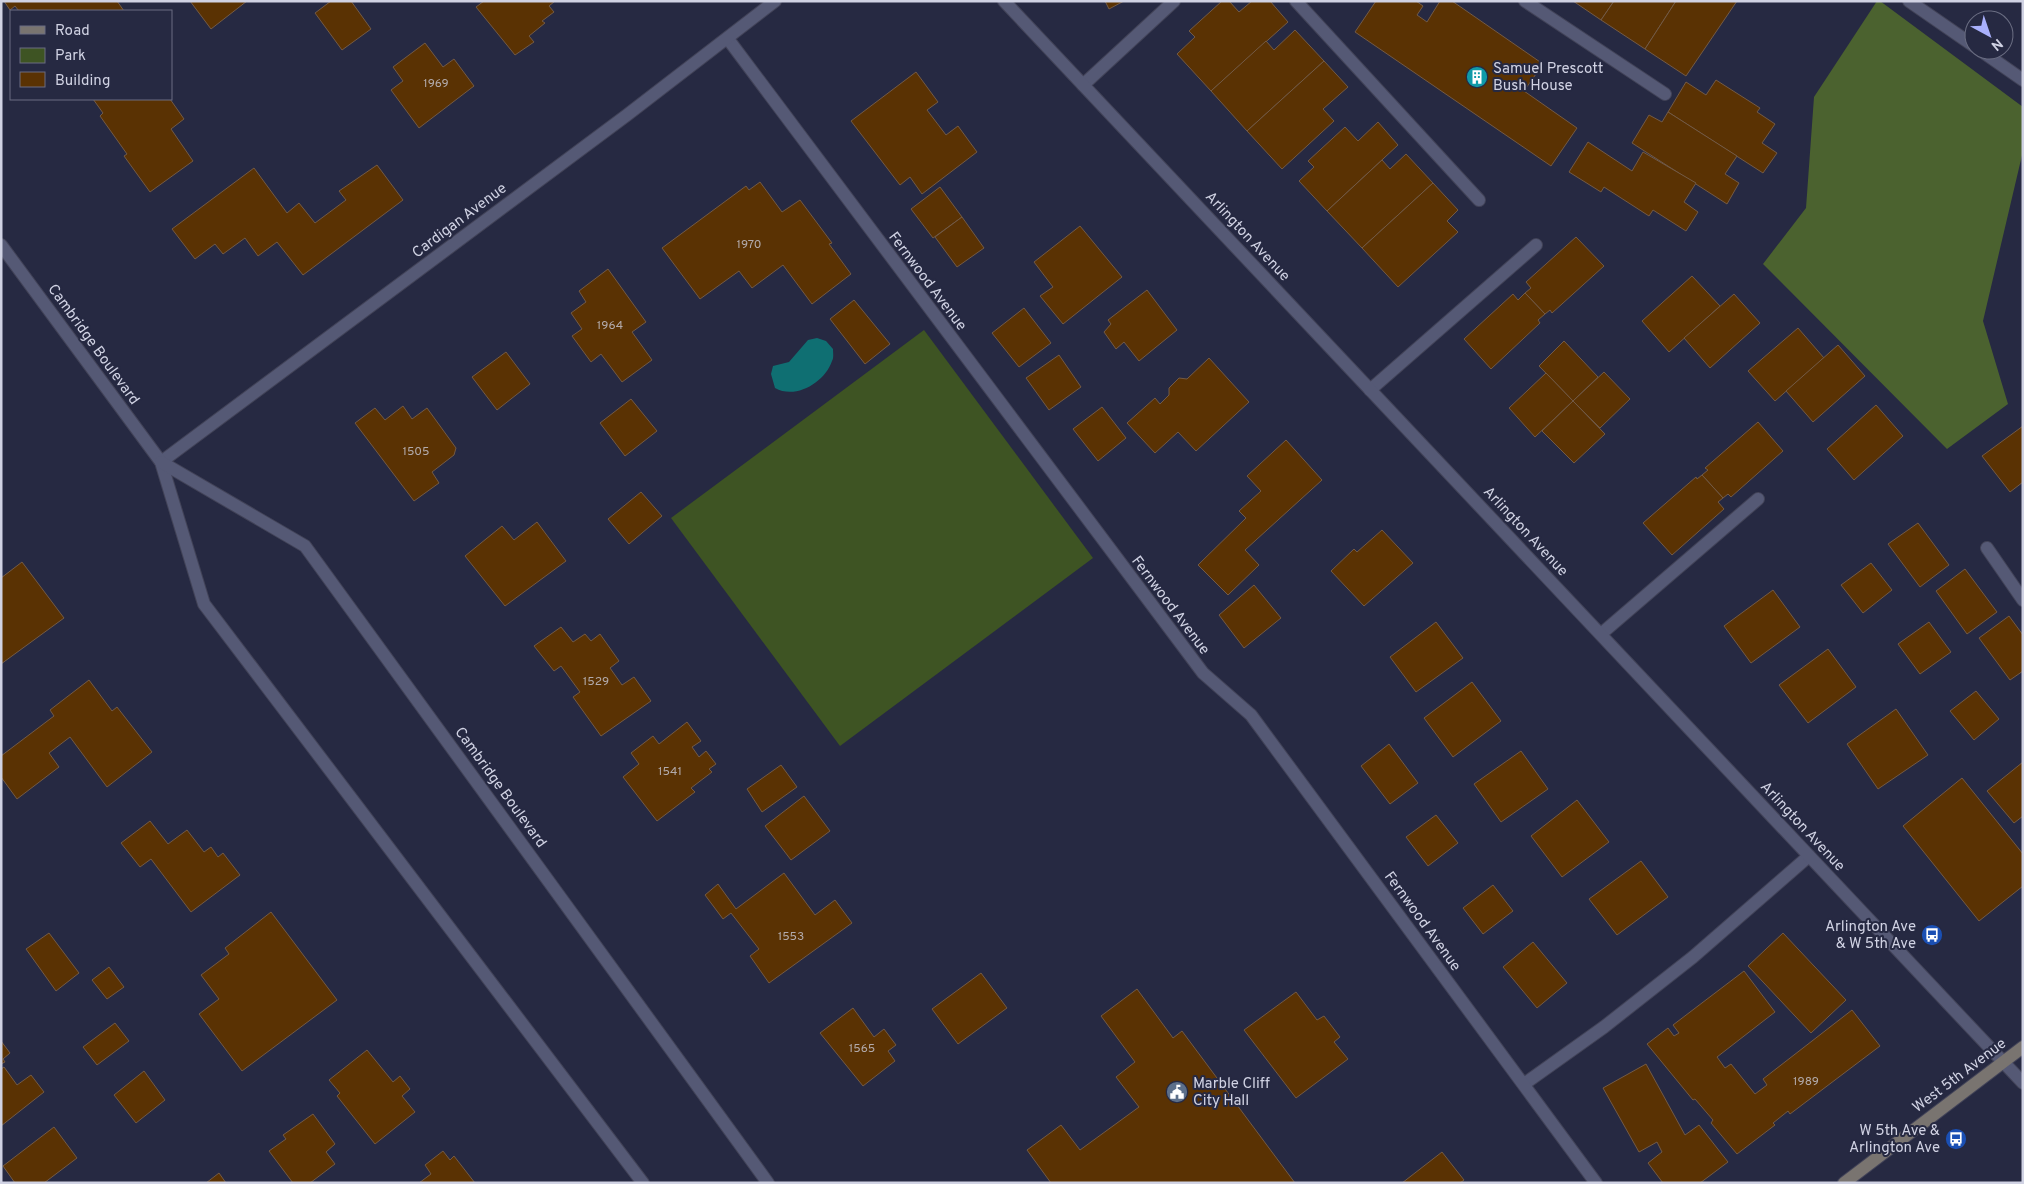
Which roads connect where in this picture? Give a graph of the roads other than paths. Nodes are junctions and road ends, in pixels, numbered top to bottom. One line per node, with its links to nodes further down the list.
1 (775, 1): 7 (street, Cardigan Avenue)
2 (1004, 1): 11 (street, Arlington Avenue)
3 (1174, 1): 11 (street)
4 (1296, 1): 13 (street)
5 (1526, 1): 12 (street)
6 (1909, 1): 8 (street)
7 (728, 39): 17 (street, Cardigan Avenue); 26 (street, Fernwood Avenue)
8 (1964, 39)
9 (1994, 60): 10 (street)
10 (2023, 80)
11 (1083, 85): 16 (street, Arlington Avenue)
12 (1665, 94)
13 (1478, 200)
14 (1536, 244): 16 (street)
15 (1, 245): 17 (street, Cambridge Boulevard)
16 (1370, 390): 21 (street, Arlington Avenue)
17 (161, 462): 27 (street, Cambridge Boulevard); 28 (street, Cambridge Boulevard)
18 (1758, 498): 21 (street)
19 (1988, 548): 20 (street)
20 (2023, 600)
21 (1601, 634): 22 (street, Arlington Avenue)
22 (1808, 856): 24 (street, Arlington Avenue); 26 (street)
23 (2023, 1047): 24 (main road, West 5th Avenue)
24 (2003, 1062): 25 (street, Arlington Avenue); 30 (main road, West 5th Avenue)
25 (2023, 1083)
26 (1524, 1084): 29 (street, Fernwood Avenue)
27 (643, 1183)
28 (768, 1183)
29 (1596, 1183)
30 (1844, 1183)

